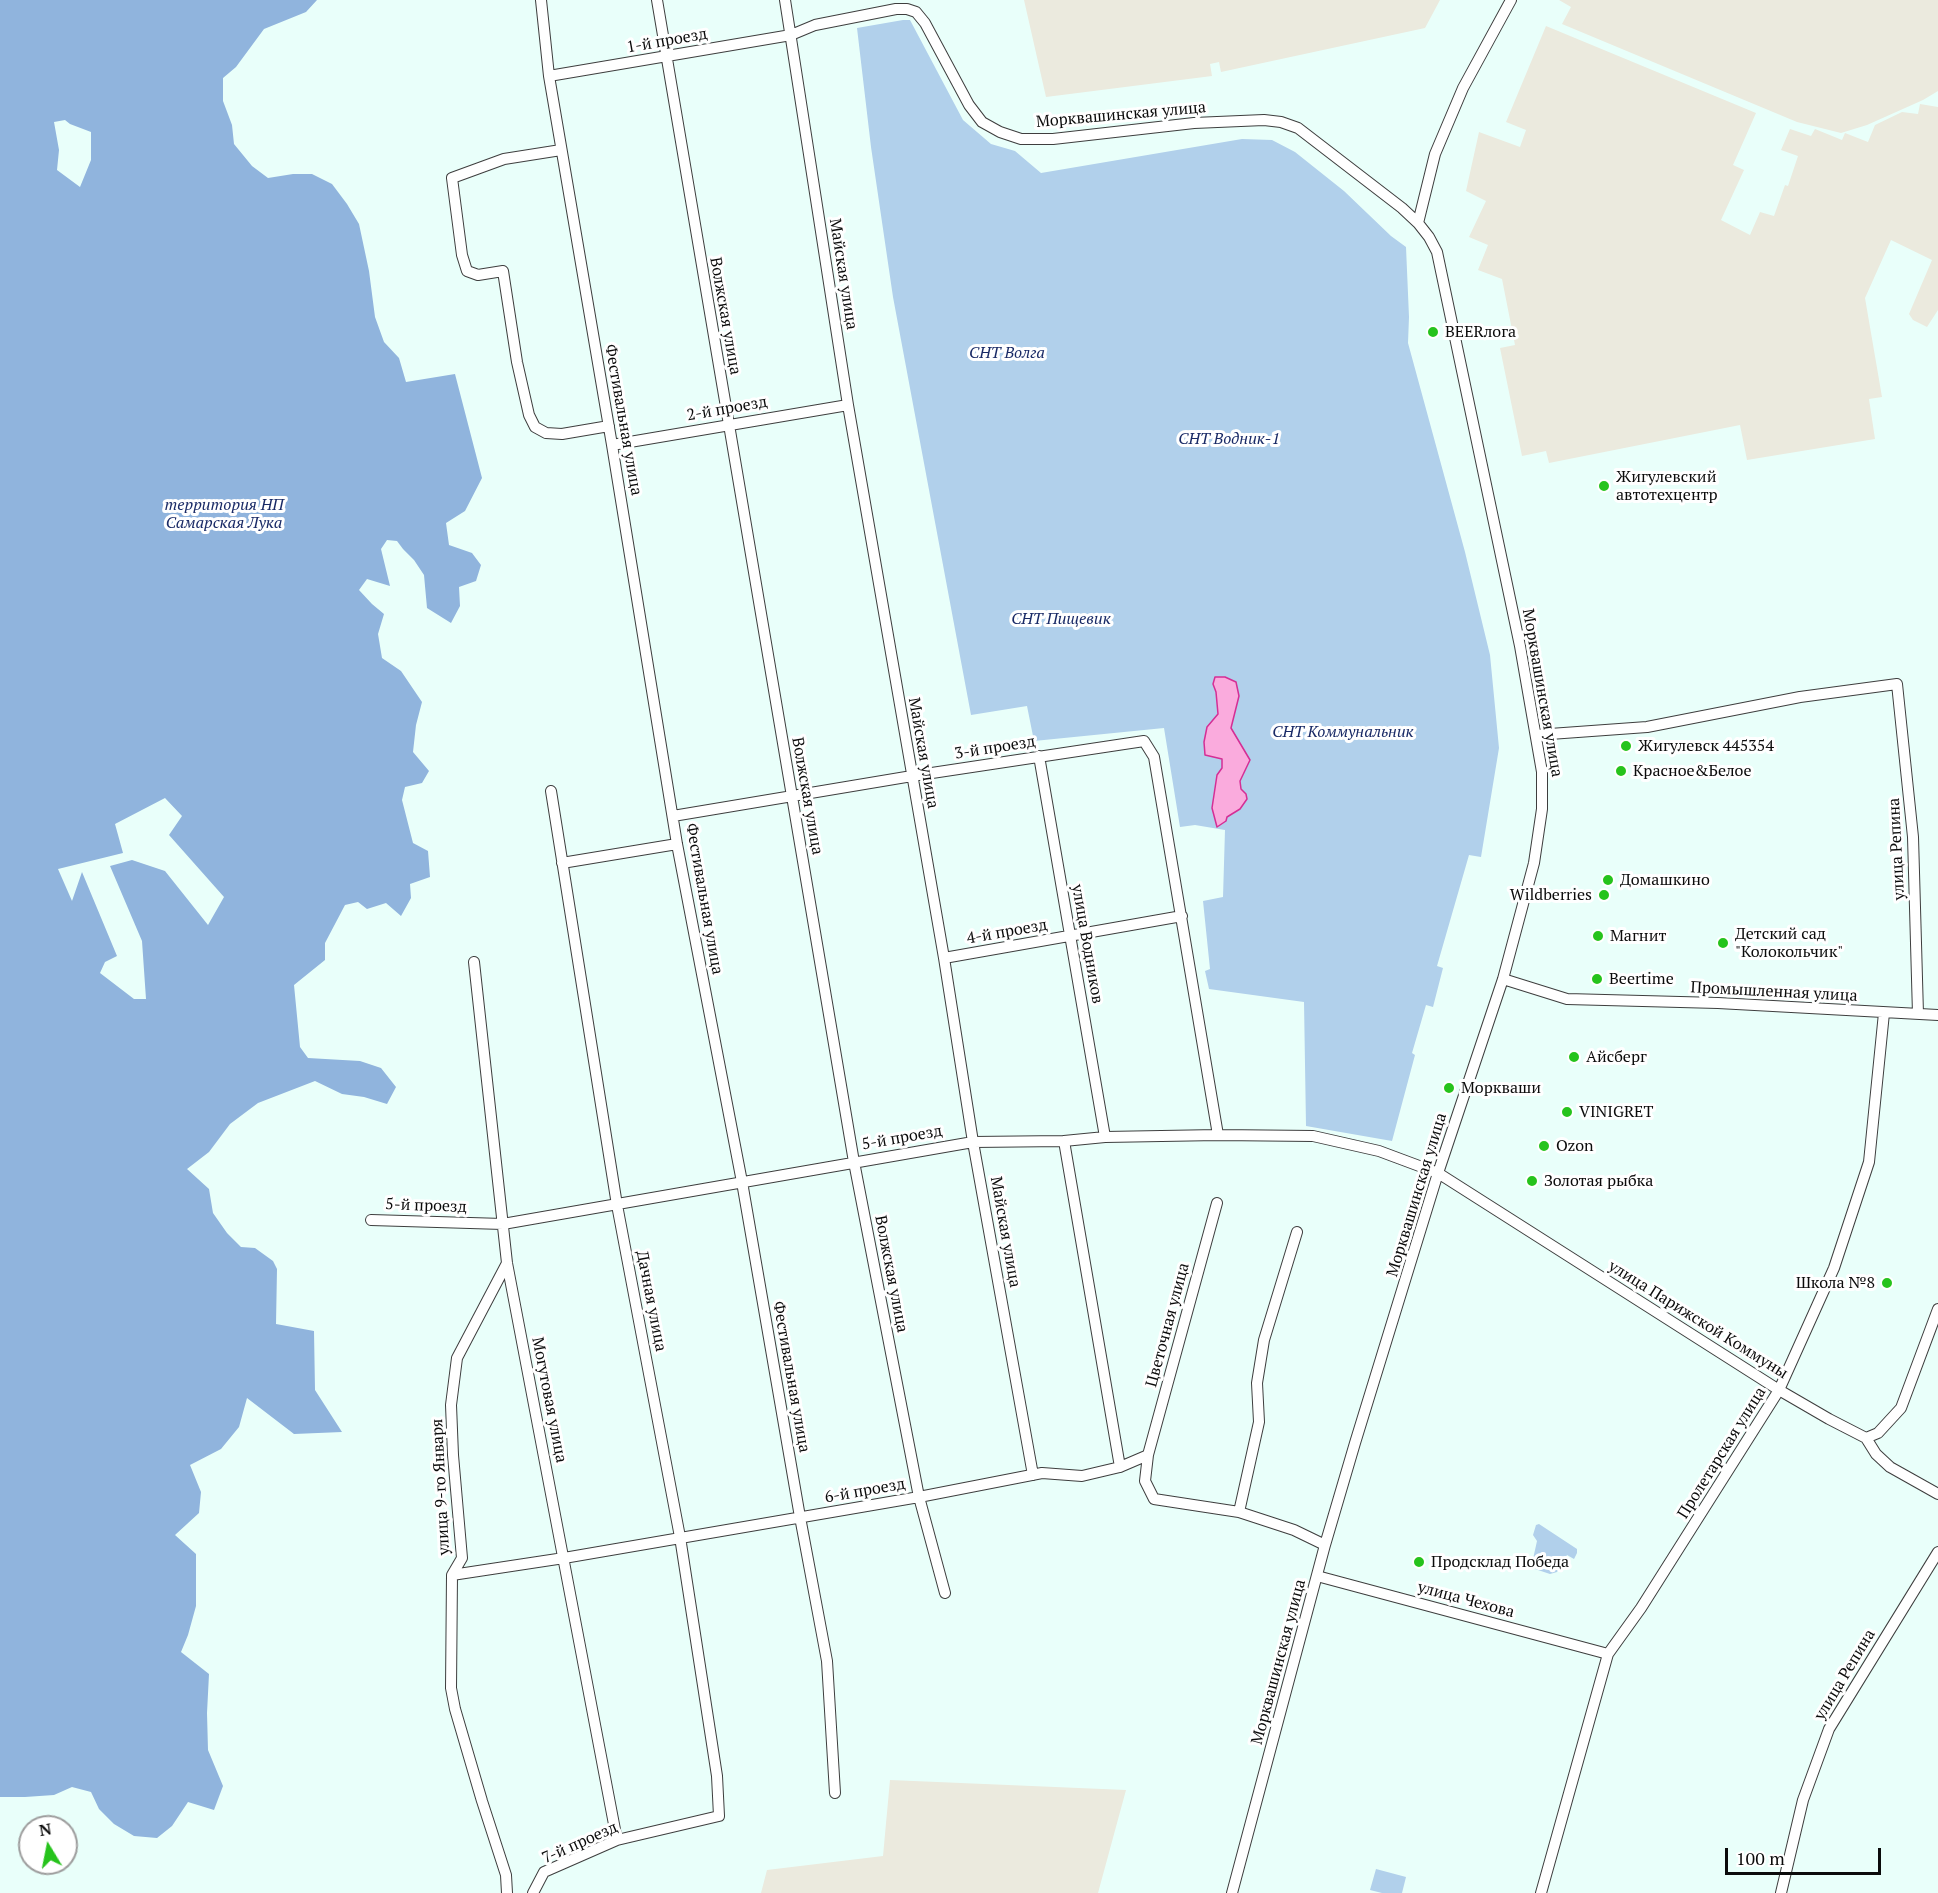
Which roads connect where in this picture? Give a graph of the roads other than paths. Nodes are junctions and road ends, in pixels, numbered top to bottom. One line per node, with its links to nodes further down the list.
1 (657, 0): 6 (street, Волжская улица)
2 (785, 0): 5 (street, Майская улица)
3 (1511, 0): 9 (street)
4 (541, 5): 7 (street, Фестивальная улица)
5 (791, 35): 6 (street, 1-й проезд); 9 (street, Морквашинская улица); 10 (street, Майская улица)
6 (666, 56): 7 (street, 1-й проезд); 11 (street, Волжская улица)
7 (549, 76): 8 (street, Фестивальная улица)
8 (561, 150): 12 (street, Фестивальная улица); 12 (street)
9 (1418, 223): 14 (street, Морквашинская улица)
10 (848, 405): 11 (street, 2-й проезд); 16 (street, Майская улица)
11 (728, 424): 13 (street, 2-й проезд); 18 (street, Волжская улица)
12 (609, 426): 13 (street, Фестивальная улица)
13 (612, 445): 19 (street, Фестивальная улица)
14 (1536, 735): 26 (street, Морквашинская улица); 28 (street, улица Репина)
15 (1039, 756): 16 (street, 3-й проезд); 22 (street, 3-й проезд); 23 (street, улица Водников)
16 (912, 776): 18 (street, 3-й проезд); 24 (street, Майская улица)
17 (551, 790): 21 (street, Дачная улица)
18 (792, 797): 19 (street, 3-й проезд); 34 (street, Волжская улица)
19 (673, 816): 20 (street, Фестивальная улица)
20 (677, 844): 21 (street); 36 (street, Фестивальная улица)
21 (562, 863): 38 (street, Дачная улица)
22 (1182, 916): 23 (street, 4-й проезд); 30 (street)
23 (1070, 936): 24 (street, 4-й проезд); 31 (street, улица Водников)
24 (944, 958): 33 (street, Майская улица)
25 (474, 962): 40 (street, Могутовая улица)
26 (1503, 979): 27 (street, Промышленная улица); 35 (street, Морквашинская улица)
27 (1884, 1013): 28 (street, Промышленная улица); 44 (street, Пролетарская улица)
28 (1918, 1014): 29 (street, Промышленная улица)
29 (1938, 1015)
30 (1218, 1135): 31 (street, 5-й проезд); 35 (street, 5-й проезд)
31 (1105, 1137): 32 (street, 5-й проезд)
32 (1064, 1141): 33 (street, 5-й проезд); 47 (street)
33 (973, 1142): 34 (street, 5-й проезд); 48 (street, Майская улица)
34 (854, 1162): 36 (street, 5-й проезд); 50 (street, Волжская улица)
35 (1438, 1173): 44 (street, улица Парижской Коммуны); 54 (street, Морквашинская улица)
36 (742, 1182): 38 (street, 5-й проезд); 52 (street, Фестивальная улица)
37 (1217, 1203): 46 (street, Цветочная улица)
38 (617, 1205): 40 (street, 5-й проезд); 53 (street, Дачная улица)
39 (371, 1220): 40 (street, 5-й проезд)
40 (503, 1224): 42 (street, Могутовая улица)
41 (1297, 1232): 51 (street)
42 (507, 1263): 56 (street, Могутовая улица); 57 (street, улица 9-го Января)
43 (1938, 1309): 45 (street)
44 (1779, 1390): 45 (street, улица Парижской Коммуны); 60 (street, Пролетарская улица)
45 (1866, 1438): 49 (street, улица Парижской Коммуны)
46 (1148, 1455): 47 (street, 6-й проезд); 51 (street)
47 (1120, 1467): 48 (street, 6-й проезд)
48 (1033, 1475): 50 (street, 6-й проезд)
49 (1938, 1494)
50 (919, 1497): 52 (street, 6-й проезд); 59 (street, Волжская улица)
51 (1239, 1512): 54 (street)
52 (800, 1517): 53 (street, 6-й проезд); 61 (street, Фестивальная улица)
53 (680, 1537): 56 (street, 6-й проезд); 62 (street, Дачная улица)
54 (1325, 1545): 58 (street, Морквашинская улица)
55 (1938, 1552): 68 (street, улица Репина)
56 (564, 1558): 57 (street, 6-й проезд); 63 (street, Могутовая улица)
57 (452, 1575): 64 (street, улица 9-го Января)
58 (1317, 1576): 60 (street, улица Чехова); 66 (street, Морквашинская улица)
59 (945, 1593)
60 (1608, 1653): 67 (street, Пролетарская улица)
61 (835, 1793)
62 (719, 1816): 63 (street, 7-й проезд)
63 (616, 1840): 65 (street, 7-й проезд)
64 (507, 1893)
65 (533, 1893)
66 (1232, 1893)
67 (1540, 1893)
68 (1781, 1893)

